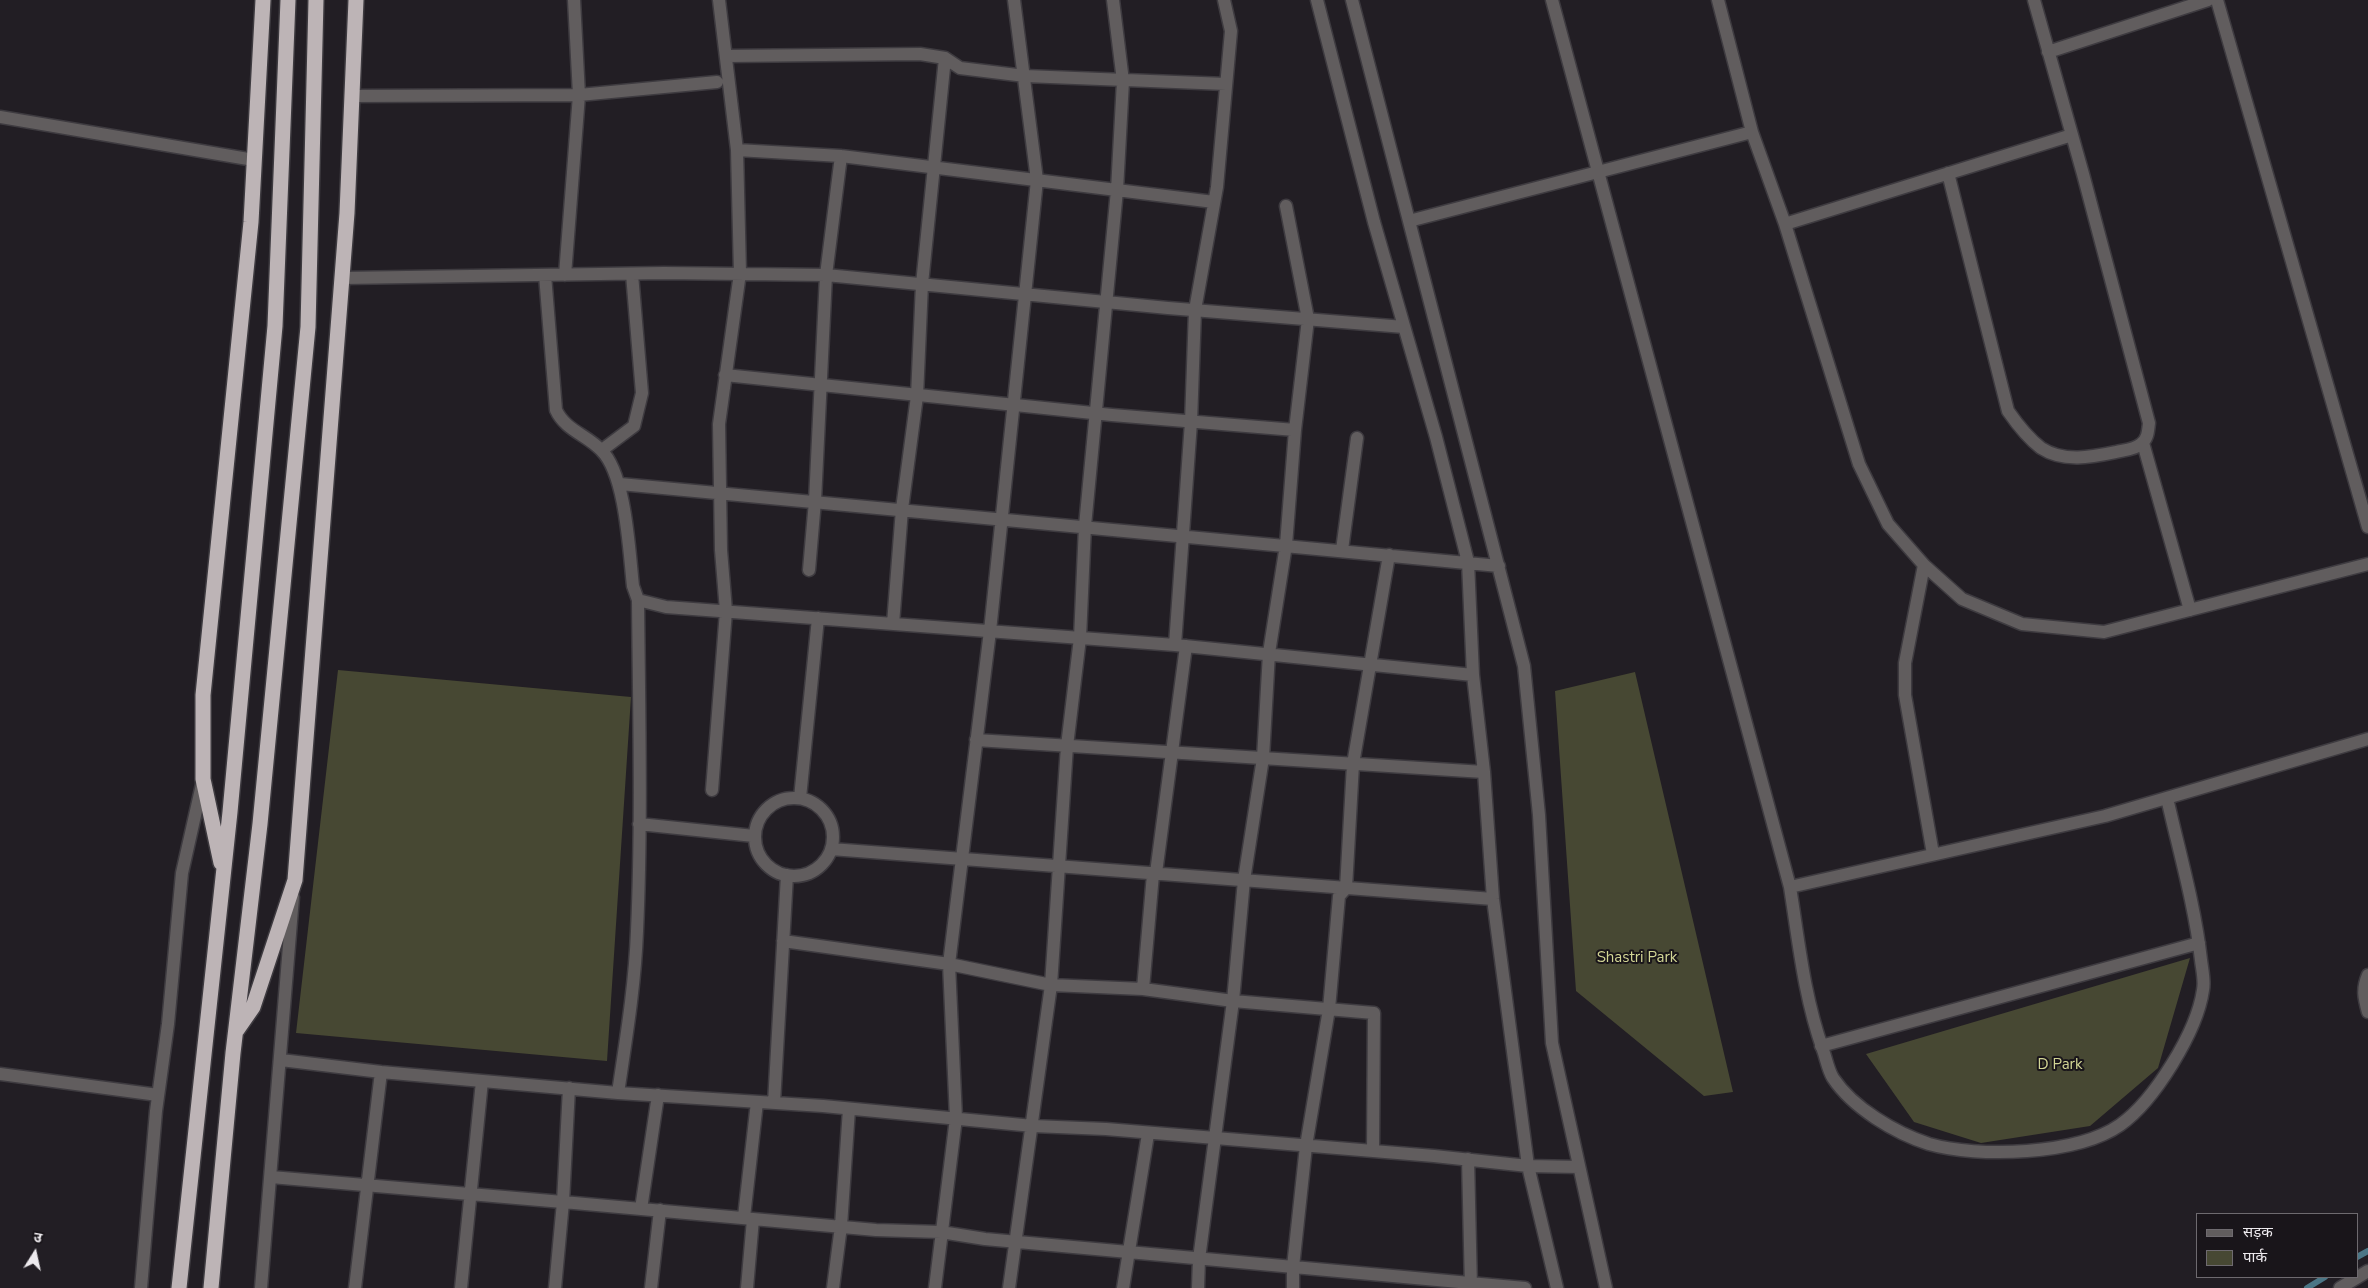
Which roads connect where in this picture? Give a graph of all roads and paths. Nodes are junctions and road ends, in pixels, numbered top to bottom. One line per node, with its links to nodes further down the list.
1 (263, 0): 31 (highway)
2 (288, 0): 109 (highway)
3 (316, 0): 124 (highway)
4 (356, 0): 25 (highway)
5 (574, 0): 24 (street)
6 (719, 0): 18 (street)
7 (1014, 0): 20 (street)
8 (1113, 0): 21 (street)
9 (1224, 0): 23 (street)
10 (1317, 0): 52 (street)
11 (1352, 0): 39 (street)
12 (1552, 0): 33 (street)
13 (1718, 0): 27 (street)
14 (2034, 0): 17 (street)
15 (2208, 0): 17 (street)
16 (2218, 0): 69 (street)
17 (2048, 52): 28 (street)
18 (727, 56): 19 (street); 29 (street)
19 (945, 58): 20 (street); 32 (street)
20 (1025, 76): 21 (street); 35 (street)
21 (1123, 81): 23 (street); 36 (street)
22 (717, 82): 24 (street)
23 (1226, 84): 37 (street)
24 (579, 95): 25 (street); 44 (street)
25 (352, 96): 46 (highway)
26 (0, 117): 31 (street)
27 (1752, 132): 33 (street); 40 (street)
28 (2072, 135): 34 (street); 61 (street)
29 (737, 150): 30 (street); 41 (street)
30 (841, 156): 32 (street); 45 (street)
31 (254, 160): 97 (highway)
32 (933, 167): 35 (street); 47 (street)
33 (1598, 172): 39 (street); 113 (street)
34 (1948, 174): 40 (street); 61 (street)
35 (1037, 180): 36 (street); 48 (street)
36 (1117, 190): 37 (street); 49 (street)
37 (1214, 202): 50 (street)
38 (1286, 206): 51 (street)
39 (1409, 221): 76 (street)
40 (1784, 224): 77 (street)
41 (740, 273): 42 (street); 45 (street); 53 (street)
42 (632, 274): 44 (street); 62 (street)
43 (545, 275): 44 (street); 46 (street); 62 (street)
44 (565, 275)
45 (826, 275): 47 (street); 54 (street)
46 (343, 278): 110 (highway)
47 (922, 284): 48 (street); 55 (street)
48 (1025, 294): 49 (street); 56 (street)
49 (1107, 302): 50 (street); 57 (street)
50 (1195, 310): 51 (street); 58 (street)
51 (1308, 319): 52 (street); 59 (street)
52 (1404, 327): 74 (street)
53 (725, 375): 54 (street); 64 (street)
54 (821, 386): 55 (street); 65 (street)
55 (917, 396): 56 (street); 66 (street)
56 (1013, 405): 57 (street); 67 (street)
57 (1097, 413): 58 (street); 68 (street)
58 (1191, 422): 59 (street); 70 (street)
59 (1295, 430): 71 (street)
60 (1357, 438): 72 (street)
61 (2143, 443): 80 (street)
62 (603, 451): 63 (street)
63 (620, 484): 64 (street); 79 (street)
64 (721, 493): 65 (street); 81 (street)
65 (816, 501): 66 (street); 78 (street)
66 (902, 509): 67 (street); 83 (street)
67 (1002, 519): 68 (street); 84 (street)
68 (1085, 526): 70 (street); 85 (street)
69 (2368, 527)
70 (1182, 535): 71 (street); 86 (street)
71 (1286, 545): 72 (street); 87 (street)
72 (1342, 550): 73 (street)
73 (1389, 555): 74 (street); 88 (street)
74 (1468, 562): 76 (street); 89 (street)
75 (2368, 564): 80 (street)
76 (1498, 566): 145 (street)
77 (1924, 566): 80 (street); 104 (street)
78 (809, 570)
79 (638, 600): 81 (street); 101 (street)
80 (2190, 610)
81 (726, 612): 82 (street); 98 (street)
82 (818, 618): 83 (street); 99 (street)
83 (893, 624): 84 (street)
84 (990, 632): 85 (street); 91 (street)
85 (1080, 638): 86 (street); 92 (street)
86 (1180, 646): 87 (street); 93 (street)
87 (1269, 654): 88 (street); 94 (street)
88 (1370, 664): 89 (street); 95 (street)
89 (1473, 675): 96 (street)
90 (2368, 739): 100 (street)
91 (976, 740): 92 (street); 105 (street)
92 (1067, 746): 93 (street); 106 (street)
93 (1172, 752): 94 (street); 107 (street)
94 (1263, 758): 95 (street); 111 (street)
95 (1353, 764): 96 (street); 112 (street)
96 (1484, 772): 114 (street)
97 (203, 779): 109 (highway); 132 (street)
98 (712, 790)
99 (800, 798): 102 (street); 103 (street)
100 (2167, 798): 104 (street); 116 (street)
101 (640, 824): 102 (street); 131 (street)
102 (754, 836): 108 (street)
103 (831, 849): 105 (street); 108 (street)
104 (1933, 854): 113 (street)
105 (962, 859): 106 (street); 117 (street)
106 (1059, 866): 107 (street); 119 (street)
107 (1156, 873): 111 (street); 120 (street)
108 (787, 875): 115 (street)
109 (224, 877): 163 (highway)
110 (295, 880): 124 (highway); 126 (street)
111 (1244, 880): 112 (street); 121 (street)
112 (1346, 888): 114 (street); 122 (street)
113 (1790, 888): 125 (street)
114 (1494, 899): 144 (street)
115 (783, 941): 117 (street); 135 (street)
116 (2199, 943): 125 (street); 125 (street)
117 (949, 964): 119 (street); 137 (street)
118 (2368, 975): 123 (street)
119 (1051, 986): 120 (street); 138 (street)
120 (1143, 989): 121 (street)
121 (1233, 1001): 122 (street); 140 (street)
122 (1329, 1009): 141 (street); 142 (street)
123 (2368, 1012)
124 (236, 1031): 164 (highway)
125 (1821, 1046)
126 (280, 1060): 127 (street); 146 (street)
127 (381, 1072): 129 (street); 147 (street)
128 (0, 1074): 132 (street)
129 (482, 1081): 130 (street); 148 (street)
130 (569, 1088): 131 (street); 149 (street)
131 (618, 1093): 133 (street)
132 (158, 1095): 162 (street)
133 (658, 1095): 134 (street); 150 (street)
134 (757, 1102): 135 (street); 152 (street)
135 (774, 1103): 136 (street)
136 (849, 1109): 137 (street); 153 (street)
137 (956, 1118): 138 (street); 154 (street)
138 (1033, 1126): 139 (street); 155 (street)
139 (1148, 1134): 140 (street); 156 (street)
140 (1215, 1140): 141 (street); 157 (street)
141 (1306, 1146): 142 (street); 158 (street)
142 (1373, 1151): 143 (street)
143 (1468, 1159): 144 (street); 161 (street)
144 (1528, 1166): 145 (street); 178 (street)
145 (1579, 1167): 179 (street)
146 (271, 1177): 147 (street); 165 (street)
147 (368, 1185): 148 (street); 166 (street)
148 (471, 1192): 149 (street); 167 (street)
149 (563, 1202): 150 (street); 168 (street)
150 (641, 1209): 151 (street)
151 (660, 1210): 152 (street); 169 (street)
152 (749, 1218): 153 (street); 170 (street)
153 (841, 1226): 154 (street); 171 (street)
154 (941, 1232): 155 (street); 172 (street)
155 (1014, 1242): 156 (street); 173 (street)
156 (1128, 1252): 157 (street); 174 (street)
157 (1199, 1259): 158 (street); 175 (street)
158 (1293, 1267): 160 (street); 176 (street)
159 (2356, 1278): 180 (street)
160 (1389, 1282): 161 (street)
161 (1471, 1286): 177 (street)
162 (141, 1288)
163 (179, 1288)
164 (211, 1288)
165 (261, 1288)
166 (354, 1288)
167 (461, 1288)
168 (555, 1288)
169 (651, 1288)
170 (747, 1288)
171 (833, 1288)
172 (935, 1288)
173 (1009, 1288)
174 (1123, 1288)
175 (1198, 1288)
176 (1293, 1288)
177 (1525, 1288)
178 (1557, 1288)
179 (1606, 1288)
180 (2340, 1288)

